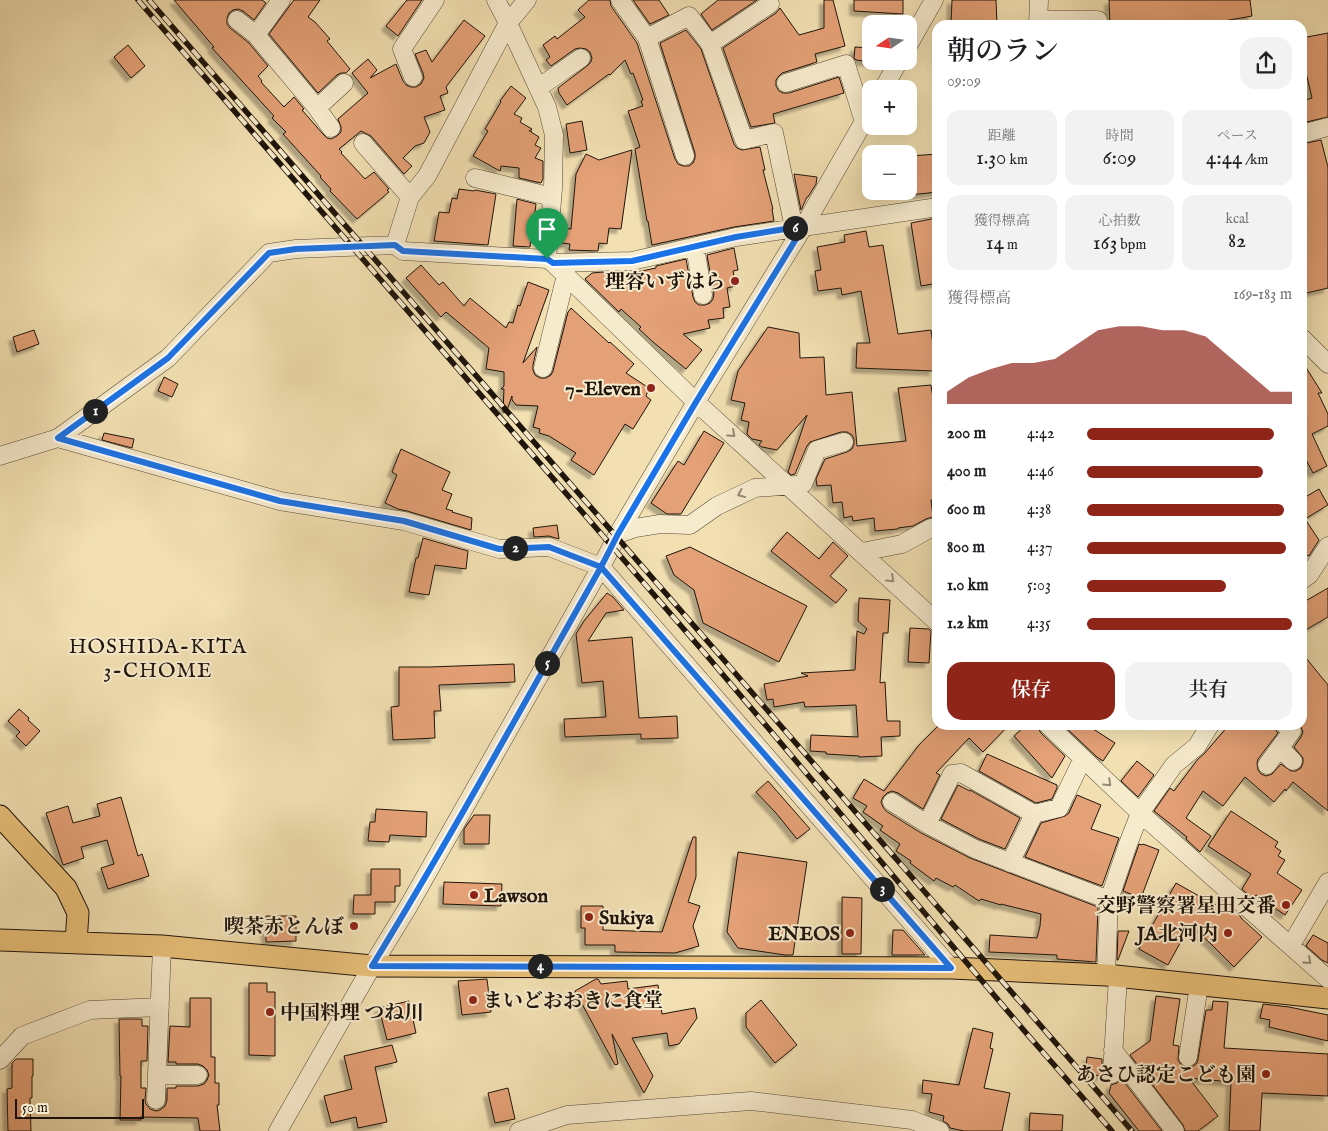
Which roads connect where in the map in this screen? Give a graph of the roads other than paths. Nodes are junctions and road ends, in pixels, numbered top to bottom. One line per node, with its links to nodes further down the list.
1 (281, 0): 13 (street)
2 (435, 0): 17 (street)
3 (496, 0): 11 (street)
4 (527, 0): 11 (street)
5 (620, 0): 14 (street)
6 (934, 0): 12 (street)
7 (1039, 0): 10 (street)
8 (770, 4): 15 (street)
9 (237, 20): 13 (street)
10 (1038, 20)
11 (508, 23): 20 (street); 30 (street)
12 (918, 28)
13 (256, 35): 22 (street)
14 (647, 38): 15 (street); 28 (street)
15 (710, 44): 33 (street)
16 (581, 58): 20 (street)
17 (413, 77)
18 (344, 83): 22 (street)
19 (786, 83): 21 (street)
20 (538, 88): 31 (street)
21 (862, 102)
22 (318, 108): 24 (street)
23 (862, 126): 33 (street)
24 (331, 128)
25 (1328, 128): 26 (street)
26 (1307, 133)
27 (363, 143): 30 (street)
28 (685, 156)
29 (475, 178): 31 (street)
30 (410, 197): 34 (street)
31 (552, 197): 36 (street)
32 (932, 207): 33 (street)
33 (799, 227): 35 (street); 42 (street)
34 (395, 245): 36 (street); 43 (street)
35 (695, 247): 36 (street); 38 (street)
36 (550, 261): 37 (street)
37 (566, 275): 41 (street); 42 (street)
38 (703, 295)
39 (1307, 343): 40 (street)
40 (1328, 364)
41 (543, 368)
42 (696, 402): 46 (street, one-way to 46); 48 (street)
43 (58, 438): 45 (street); 51 (street)
44 (844, 442): 46 (street)
45 (0, 456)
46 (796, 485): 48 (street, one-way to 48); 50 (street)
47 (932, 528): 50 (street)
48 (618, 534): 51 (street)
49 (1328, 546): 52 (street)
50 (867, 551): 53 (street, one-way to 53)
51 (601, 567): 73 (street); 74 (street)
52 (1307, 576)
53 (932, 616)
54 (1053, 730): 58 (street)
55 (1207, 730): 62 (street)
56 (1291, 730): 57 (street)
57 (1280, 748): 59 (street); 60 (street)
58 (1083, 758): 62 (street, one-way to 62); 63 (street)
59 (1293, 761)
60 (1267, 765)
61 (892, 802): 65 (street)
62 (1140, 813): 68 (street); 72 (street)
63 (1034, 814): 65 (street); 66 (street)
64 (0, 816): 70 (main road)
65 (927, 824): 66 (street)
66 (1010, 863): 68 (street)
67 (1328, 882): 72 (street)
68 (1109, 900): 75 (street)
69 (0, 940): 70 (main road)
70 (76, 942): 71 (main road)
71 (162, 946): 73 (main road); 79 (street)
72 (1290, 946): 76 (street, one-way to 76)
73 (372, 966): 74 (main road); 87 (street)
74 (951, 968): 75 (main road)
75 (1112, 976): 77 (main road); 80 (street)
76 (1328, 979)
77 (1199, 985): 78 (main road); 81 (street)
78 (1328, 998)
79 (160, 1007): 82 (street); 84 (street)
80 (1113, 1050): 83 (street); 90 (street)
81 (1188, 1057)
82 (0, 1060)
83 (1112, 1074)
84 (157, 1075): 85 (street); 86 (street)
85 (198, 1075)
86 (156, 1100)
87 (278, 1131)
88 (519, 1131): 89 (street)
89 (940, 1131)
90 (1175, 1131)

